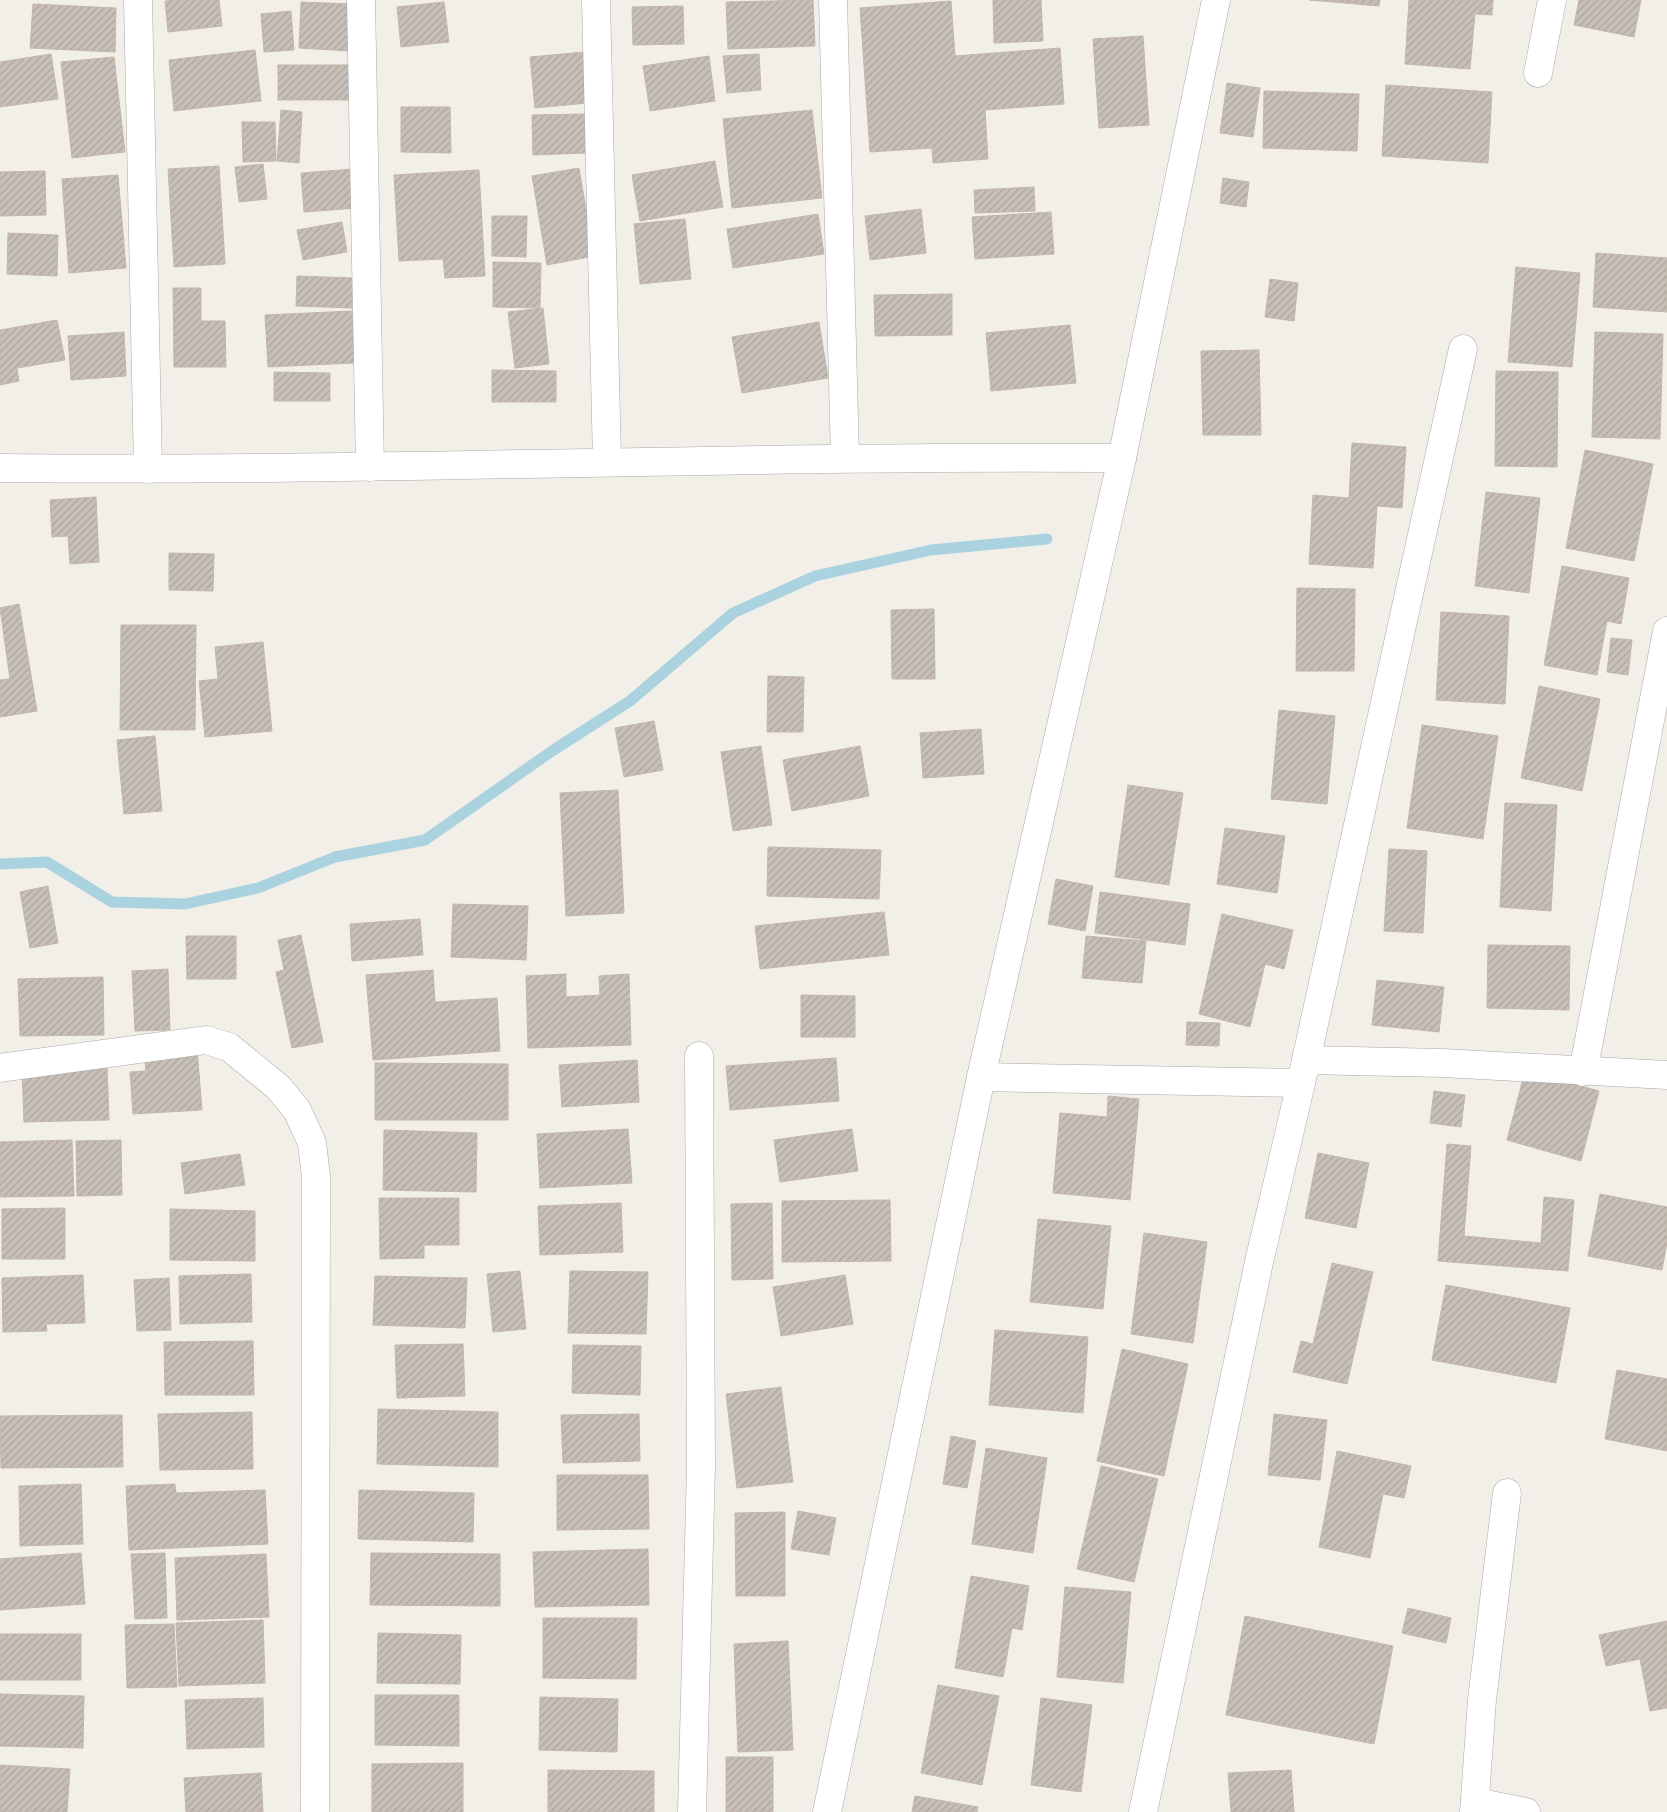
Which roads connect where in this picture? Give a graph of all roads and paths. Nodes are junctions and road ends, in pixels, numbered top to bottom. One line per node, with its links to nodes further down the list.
1 (138, 0): 14 (street)
2 (361, 0): 12 (street)
3 (596, 0): 11 (street)
4 (833, 0): 9 (street)
5 (1216, 0): 10 (street)
6 (1552, 0): 7 (street)
7 (1538, 73)
8 (1463, 349): 18 (street)
9 (845, 458): 10 (street); 11 (street)
10 (1122, 458): 21 (street)
11 (607, 461): 12 (street)
12 (370, 467): 14 (street)
13 (0, 468): 14 (street)
14 (148, 469)
15 (1667, 631): 19 (street)
16 (699, 1056): 25 (street)
17 (0, 1068): 24 (street)
18 (1304, 1072): 19 (street); 21 (street); 27 (street)
19 (1583, 1072): 20 (street)
20 (1667, 1075)
21 (982, 1077): 26 (street)
22 (1507, 1492): 23 (street)
23 (1474, 1807): 28 (street)
24 (316, 1812)
25 (692, 1812)
26 (827, 1812)
27 (1143, 1812)
28 (1526, 1812)

